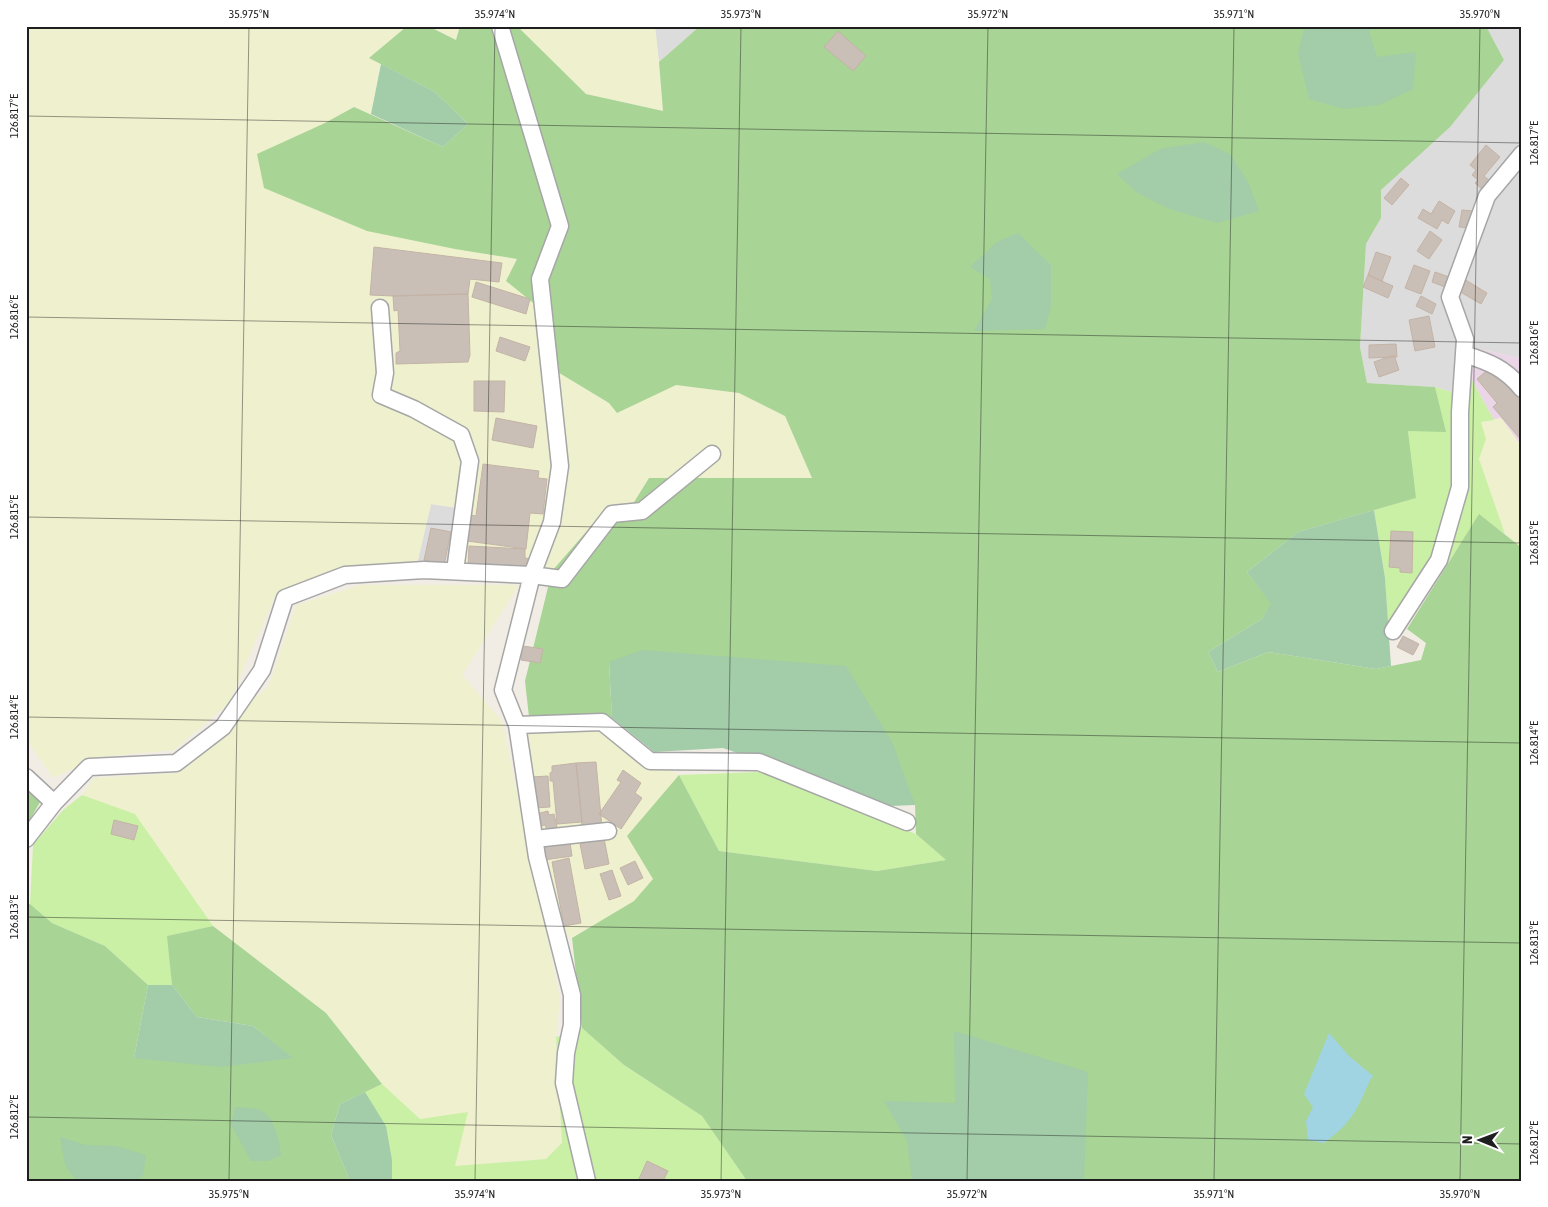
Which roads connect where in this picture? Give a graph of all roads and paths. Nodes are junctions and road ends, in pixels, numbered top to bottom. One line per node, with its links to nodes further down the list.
1 (500, 26): 8 (street)
2 (1522, 154): 4 (street)
3 (380, 308): 7 (street)
4 (1464, 354): 5 (street); 9 (street)
5 (1522, 389)
6 (712, 454): 8 (street)
7 (455, 571): 8 (street); 12 (street)
8 (532, 575): 10 (street)
9 (1393, 631)
10 (517, 725): 13 (street); 16 (street)
11 (26, 777): 12 (street)
12 (54, 803): 15 (street)
13 (908, 822)
14 (608, 831): 16 (street)
15 (26, 839)
16 (535, 839): 17 (street)
17 (587, 1181)

